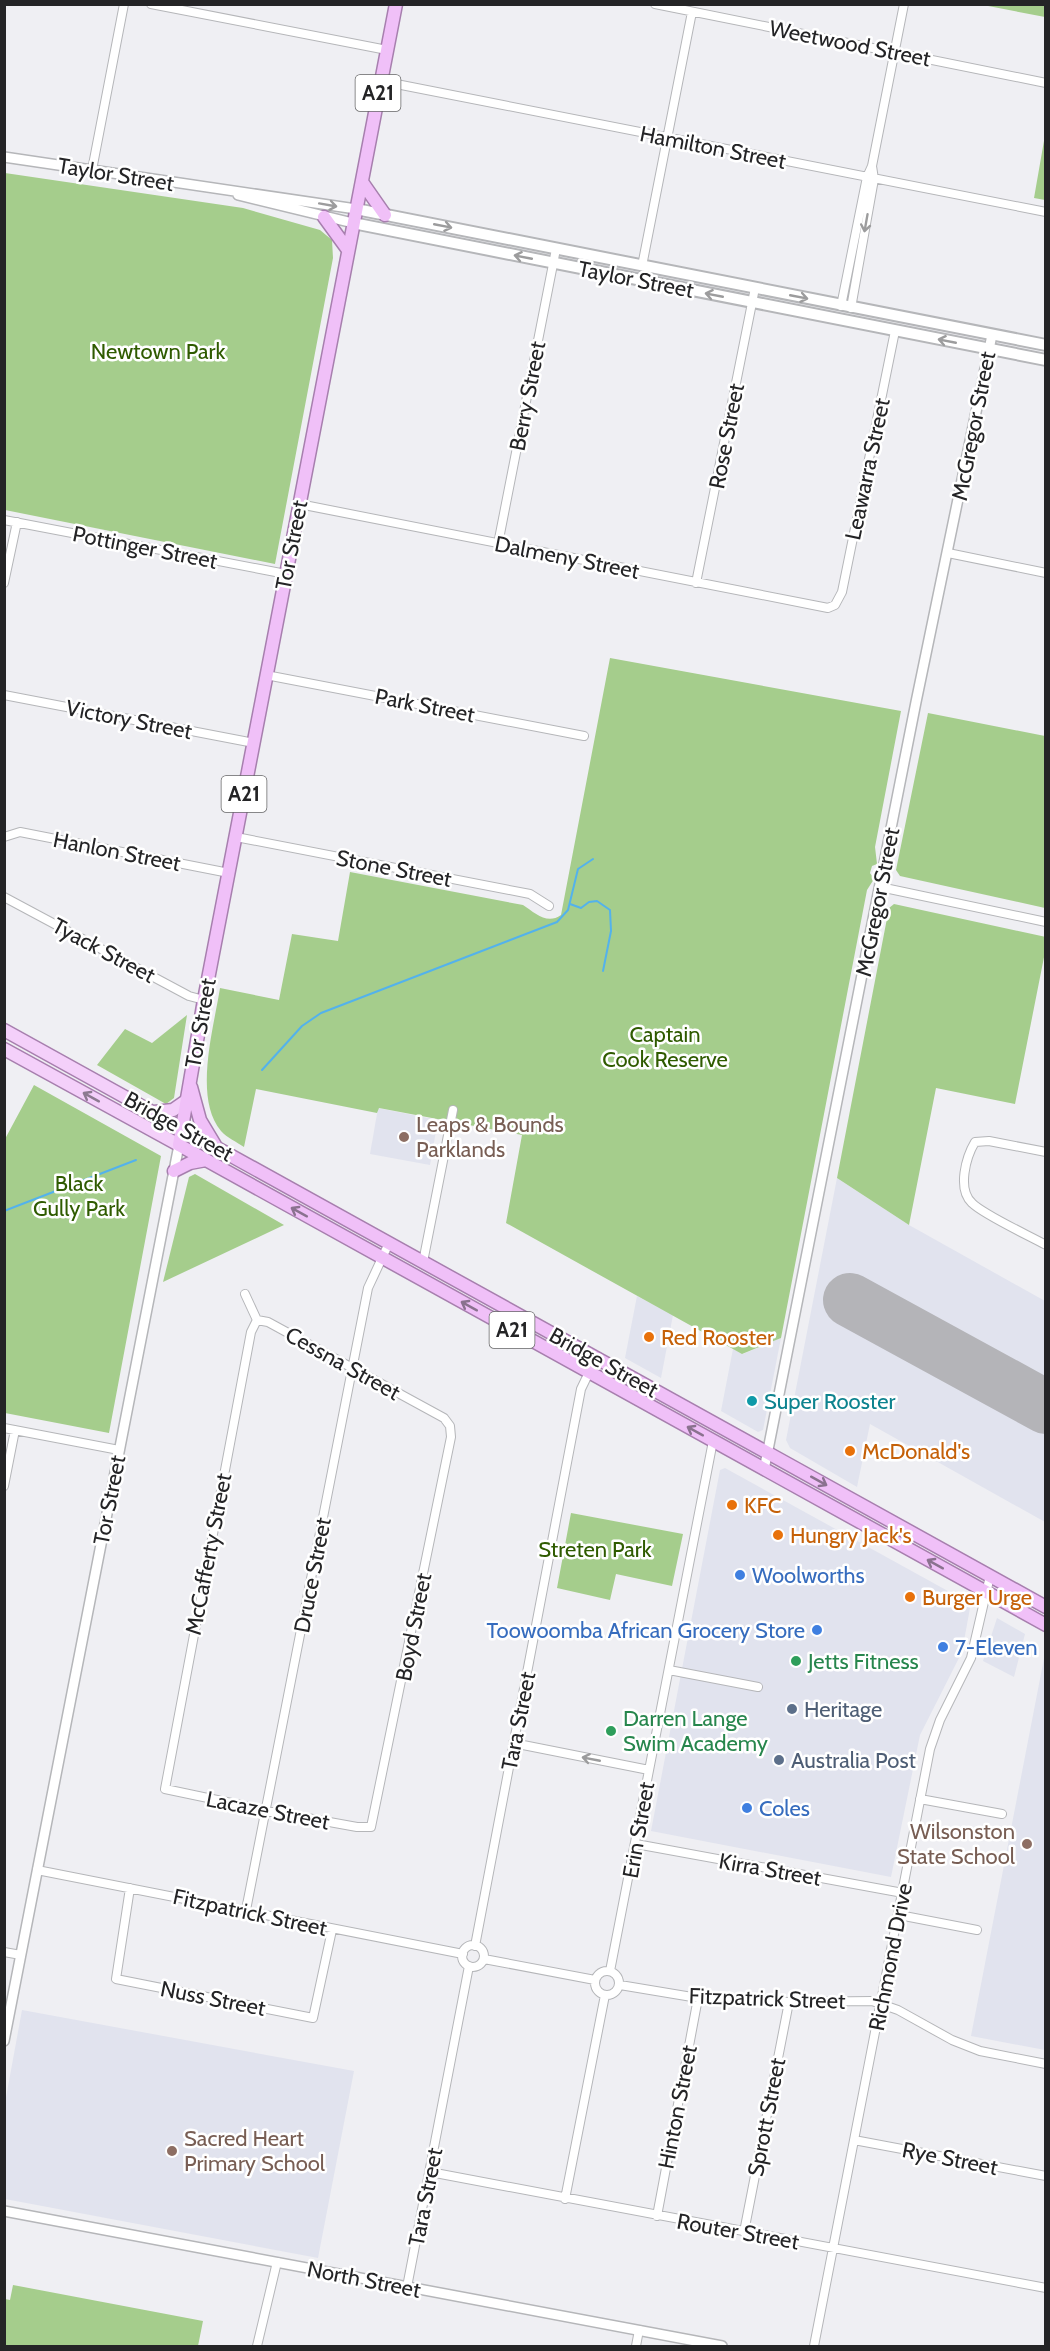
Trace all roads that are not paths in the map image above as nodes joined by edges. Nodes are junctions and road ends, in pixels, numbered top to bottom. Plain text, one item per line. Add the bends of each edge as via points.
1 (124, 4) edge
2 (152, 4) edge
3 (396, 4) edge
4 (655, 4) edge
5 (904, 4) edge
6 (692, 12) junction
7 (387, 50) junction
8 (895, 52) junction
9 (381, 81) junction
10 (1046, 83) edge
11 (667, 138) junction
12 (4, 157) edge
13 (92, 170) junction
14 (871, 178) junction
15 (362, 182) junction
16 (227, 191) junction
17 (356, 209) junction
18 (1046, 212) edge
19 (386, 215) junction
20 (324, 217) junction
21 (353, 224) junction
22 (556, 249) junction
23 (348, 250) junction
24 (553, 263) junction
25 (642, 266) junction
26 (755, 288) junction
27 (752, 303) junction
28 (846, 307) junction
29 (896, 331) junction
30 (992, 335) junction
31 (1046, 345) edge
32 (989, 349) junction
33 (1046, 360) edge
34 (299, 504) junction
35 (4, 520) edge
36 (17, 522) junction
37 (498, 544) junction
38 (948, 553) junction
39 (1046, 573) edge
40 (286, 574) junction
41 (4, 583) edge
42 (696, 583) junction
43 (835, 605) joint
44 (266, 675) junction
45 (4, 695) edge
46 (584, 736) dead end
47 (254, 743) junction
48 (5, 836) edge
49 (236, 837) junction
50 (229, 873) junction
51 (880, 887) junction
52 (4, 897) edge
53 (549, 906) dead end
54 (1046, 922) edge
55 (204, 1000) junction
56 (4, 1030) edge
57 (4, 1049) edge
58 (190, 1083) junction
59 (186, 1101) junction
60 (453, 1110) dead end
61 (154, 1112) junction
62 (182, 1128) junction
63 (179, 1145) junction
64 (216, 1147) junction
65 (1046, 1152) edge
66 (206, 1160) junction
67 (174, 1171) junction
68 (389, 1243) junction
69 (1046, 1245) edge
70 (381, 1257) junction
71 (423, 1262) junction
72 (245, 1294) dead end
73 (258, 1320) junction
74 (596, 1358) junction
75 (352, 1368) junction
76 (588, 1372) junction
77 (450, 1426) joint
78 (4, 1428) edge
79 (15, 1430) junction
80 (714, 1441) junction
81 (119, 1450) junction
82 (768, 1453) junction
83 (764, 1470) junction
84 (4, 1486) edge
85 (990, 1576) junction
86 (986, 1592) junction
87 (1046, 1607) edge
88 (1046, 1625) edge
89 (669, 1670) junction
90 (758, 1687) dead end
91 (513, 1743) junction
92 (649, 1770) junction
93 (165, 1789) joint
94 (920, 1799) junction
95 (267, 1811) junction
96 (1002, 1814) dead end
97 (371, 1827) joint
98 (636, 1844) junction
99 (37, 1870) junction
100 (130, 1888) junction
101 (903, 1893) junction
102 (246, 1910) junction
103 (899, 1915) junction
104 (332, 1930) junction
105 (977, 1930) dead end
106 (475, 1946) junction
107 (4, 1952) edge
108 (463, 1954) junction
109 (21, 1955) junction
110 (483, 1959) junction
111 (469, 1966) junction
112 (610, 1971) junction
113 (595, 1980) junction
114 (620, 1985) junction
115 (605, 1995) junction
116 (698, 1998) junction
117 (789, 2002) junction
118 (880, 2004) junction
119 (4, 2041) edge
120 (1046, 2064) edge
121 (854, 2140) junction
122 (430, 2172) junction
123 (1046, 2176) edge
124 (566, 2199) junction
125 (4, 2211) edge
126 (657, 2216) junction
127 (744, 2232) junction
128 (833, 2248) junction
129 (277, 2262) junction
130 (407, 2287) junction
131 (1046, 2288) edge
132 (639, 2330) junction
133 (257, 2346) edge
134 (636, 2346) edge
135 (722, 2346) edge
136 (814, 2346) edge

1 - 13 street
2 - 7 street
3 - 7 highway, Tor Street / A21
4 - 6 street, Weetwood Street
5 - 8 street
6 - 8 street, Weetwood Street
6 - 11 street
7 - 9 highway, Tor Street / A21
8 - 10 street, Weetwood Street
8 - 14 street
9 - 11 street, Hamilton Street
9 - 15 highway, Tor Street / A21
11 - 14 street, Hamilton Street
11 - 25 street
12 - 13 street, Taylor Street
13 - 16 street, Taylor Street
14 - 18 street, Hamilton Street
14 - 28 street
15 - 17 highway, Tor Street / A21
15 - 19 highway
16 -> 17 street, Taylor Street
16 - 20 street, Taylor Street
17 - 19 main road, Taylor Street
17 - 21 highway, Tor Street / A21
19 -> 22 main road, Taylor Street
20 - 21 street, Taylor Street
20 - 23 highway
21 - 23 highway, Tor Street / A21
24 -> 21 main road, Taylor Street
22 - 24 street, Berry Street
22 - 25 main road, Taylor Street
23 - 34 highway, Tor Street / A21
27 -> 24 main road, Taylor Street
24 - 37 street, Berry Street
25 - 26 main road, Taylor Street
26 - 27 street, Rose Street
26 -> 28 main road, Taylor Street
27 - 29 main road, Taylor Street
27 - 42 street, Rose Street
28 - 30 main road, Taylor Street
32 -> 29 main road, Taylor Street
29 - 43 street, Leawarra Street via 842,592
30 - 31 main road, Taylor Street
30 - 32 street, McGregor Street
32 - 33 main road, Taylor Street
32 - 38 street, McGregor Street
34 - 37 street, Dalmeny Street
34 - 40 highway, Tor Street / A21
35 - 36 street, Pottinger Street
36 - 40 street, Pottinger Street
36 - 41 street
37 - 42 street, Dalmeny Street
38 - 39 street
38 - 51 street, McGregor Street
40 - 44 highway, Tor Street / A21
42 - 43 street, Dalmeny Street via 820,607
44 - 46 street, Park Street
44 - 47 highway, Tor Street / A21
45 - 47 street, Victory Street
47 - 49 highway, Tor Street / A21
48 - 50 street, Hanlon Street via 20,832
49 - 50 highway, Tor Street / A21
49 - 53 street, Stone Street via 530,894
50 - 55 highway, Tor Street / A21
51 - 54 street
51 - 82 street, McGregor Street
52 - 55 street, Tyack Street via 189,996
55 - 58 highway, Tor Street / A21
56 - 61 main road, Bridge Street
63 -> 57 main road, Bridge Street
58 - 59 highway, Tor Street / A21
58 - 64 highway, A21 via 200,1120
59 - 61 main road via 173,1110
59 - 62 highway, Tor Street / A21
60 - 71 street
61 - 62 main road, Bridge Street
62 - 63 highway, Tor Street / A21
62 - 64 highway, Bridge Street
63 - 66 highway, Bridge Street / A21
63 - 67 street, Tor Street
64 - 68 highway, Bridge Street / A21
65 - 69 street via 975,1142 963,1187 971,1203
66 - 67 highway
70 -> 66 highway, Bridge Street / A21
67 - 81 street, Tor Street
68 - 70 street, Druce Street
68 - 71 highway, Bridge Street / A21
70 - 75 street, Druce Street via 368,1288
76 -> 70 highway, Bridge Street / A21
71 - 74 highway, Bridge Street / A21
72 - 73 street, Cessna Street
73 - 75 street, Cessna Street
73 - 93 street, McCafferty Street via 249,1344
74 - 76 street, Tara Street
74 - 82 highway, Bridge Street / A21
75 - 77 street, Cessna Street via 444,1418
75 - 95 street, Druce Street
80 -> 76 highway, Bridge Street / A21
76 - 91 street, Tara Street via 581,1389
77 - 97 street, Boyd Street via 447,1460
78 - 79 street
79 - 81 street
79 - 84 street
80 - 83 highway, Bridge Street / A21
80 - 89 street, Erin Street
81 - 99 street, Tor Street
82 - 83 street, McGregor Street
82 -> 85 highway, Bridge Street / A21
86 -> 83 highway, Bridge Street / A21
85 - 86 street, Richmond Drive
85 - 87 highway, Bridge Street / A21
86 - 88 highway, Bridge Street / A21
86 - 94 street, Richmond Drive via 971,1658 933,1740
89 - 90 street
89 - 92 street, Erin Street
92 -> 91 street
91 - 106 street, Tara Street
92 - 98 street, Erin Street
93 - 95 street, Lacaze Street
94 - 96 street
94 - 101 street, Richmond Drive
95 - 97 street, Lacaze Street
95 - 102 street, Druce Street
98 - 101 street, Kirra Street
98 - 112 street, Erin Street
99 - 100 street, Fitzpatrick Street
99 - 109 street, Tor Street
100 - 102 street, Fitzpatrick Street
100 - 104 street, Nuss Street via 116,1979 313,2018
101 - 103 street, Richmond Drive
102 - 104 street, Fitzpatrick Street
103 - 105 street
103 - 118 street, Richmond Drive
104 - 108 street, Fitzpatrick Street
106 - 108 street via 469,1946
106 - 110 street via 481,1949
107 - 109 street
108 - 111 street
109 - 119 street, Tor Street
110 - 111 street via 479,1965
110 - 113 street
111 - 122 street, Tara Street
112 - 113 street via 601,1972
112 - 114 street via 618,1976
113 - 115 street via 596,1988
114 - 115 street via 613,1995
114 - 116 street, Fitzpatrick Street
115 - 124 street
116 - 117 street, Fitzpatrick Street
116 - 126 street, Hinton Street
117 - 118 street, Fitzpatrick Street
117 - 127 street, Sprott Street
118 - 120 street, Fitzpatrick Street via 980,2051
118 - 121 street, Richmond Drive
121 - 123 street, Rye Street
121 - 128 street, Richmond Drive
122 - 124 street, Router Street
122 - 130 street, Tara Street
124 - 126 street, Router Street
125 - 129 street, North Street
126 - 127 street, Router Street
127 - 128 street, Router Street
128 - 131 street, Router Street
128 - 136 street, Richmond Drive
129 - 130 street, North Street
129 - 133 street
130 - 132 street, North Street
132 - 134 street
132 - 135 street, North Street

